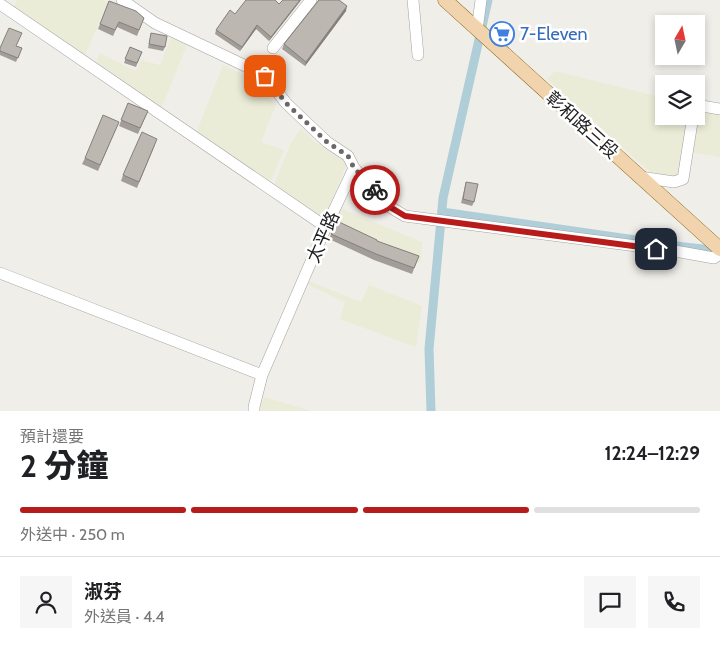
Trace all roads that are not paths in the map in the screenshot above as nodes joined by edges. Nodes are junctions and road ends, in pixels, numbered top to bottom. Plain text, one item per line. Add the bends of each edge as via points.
1 (122, 0) edge
2 (311, 0) edge
3 (413, 0) edge
4 (445, 0) edge
5 (481, 0) edge
6 (0, 4) edge
7 (477, 30) junction
8 (274, 48) dead end
9 (418, 55) dead end
10 (705, 106) edge
11 (720, 109) edge
12 (692, 125) edge
13 (354, 168) junction
14 (640, 178) junction
15 (326, 228) junction
16 (718, 248) edge
17 (0, 273) edge
18 (262, 375) junction
19 (254, 411) edge

1 - 13 street via 155,23 265,76 286,103 327,142 348,156
2 - 8 street
3 - 9 street
4 - 7 main road, 彰和路三段
5 - 7 street
6 - 15 street
7 - 14 main road, 彰和路三段
10 - 11 street
12 - 14 street via 683,178 674,182
13 - 15 street, 太平路
13 - 16 street via 390,207 405,216 714,258
14 - 16 main road, 彰和路三段
15 - 18 street, 太平路
17 - 18 street
18 - 19 street, 太平路

